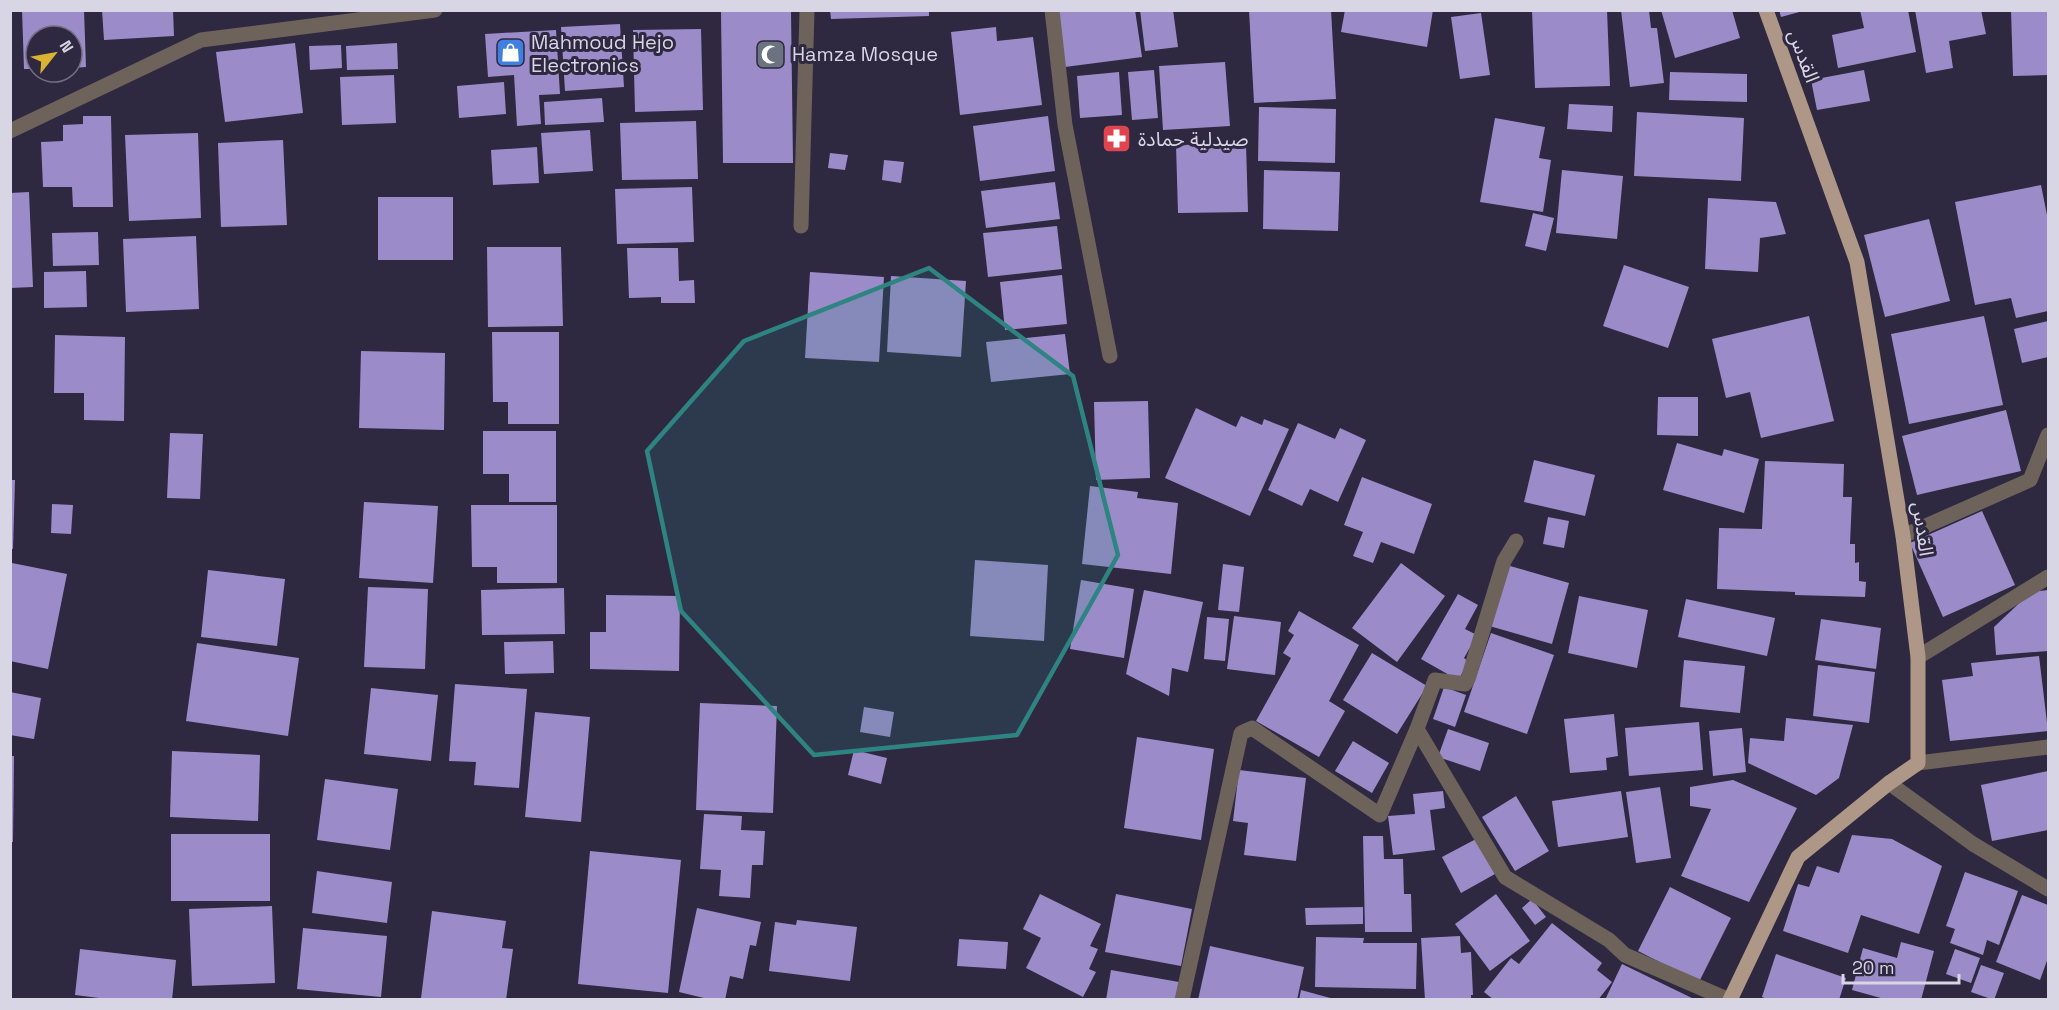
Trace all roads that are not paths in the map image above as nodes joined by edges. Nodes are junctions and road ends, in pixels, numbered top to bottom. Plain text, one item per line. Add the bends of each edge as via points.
1 (435, 10) edge
2 (807, 10) edge
3 (1052, 10) edge
4 (1766, 10) edge
5 (10, 131) edge
6 (801, 226) dead end
7 (1110, 356) dead end
8 (2049, 435) edge
9 (1903, 536) junction
10 (1516, 541) dead end
11 (2049, 577) edge
12 (1918, 657) junction
13 (1417, 729) junction
14 (2049, 747) edge
15 (1918, 764) junction
16 (1889, 783) junction
17 (2049, 889) edge
18 (1182, 999) edge
19 (1729, 999) edge

1 - 5 street via 201,40
2 - 6 street
3 - 7 street via 1065,125
4 - 9 main road, القدس via 1857,262
8 - 9 street via 2030,480
9 - 12 main road, القدس
10 - 13 street via 1504,561 1468,679 1464,684 1435,680
11 - 12 street
12 - 15 main road, القدس
13 - 18 street via 1380,815 1252,728 1241,733
13 - 19 street via 1505,877 1609,940 1625,955
14 - 15 street
15 - 16 main road
16 - 17 street via 1973,844
16 - 19 main road via 1798,857

